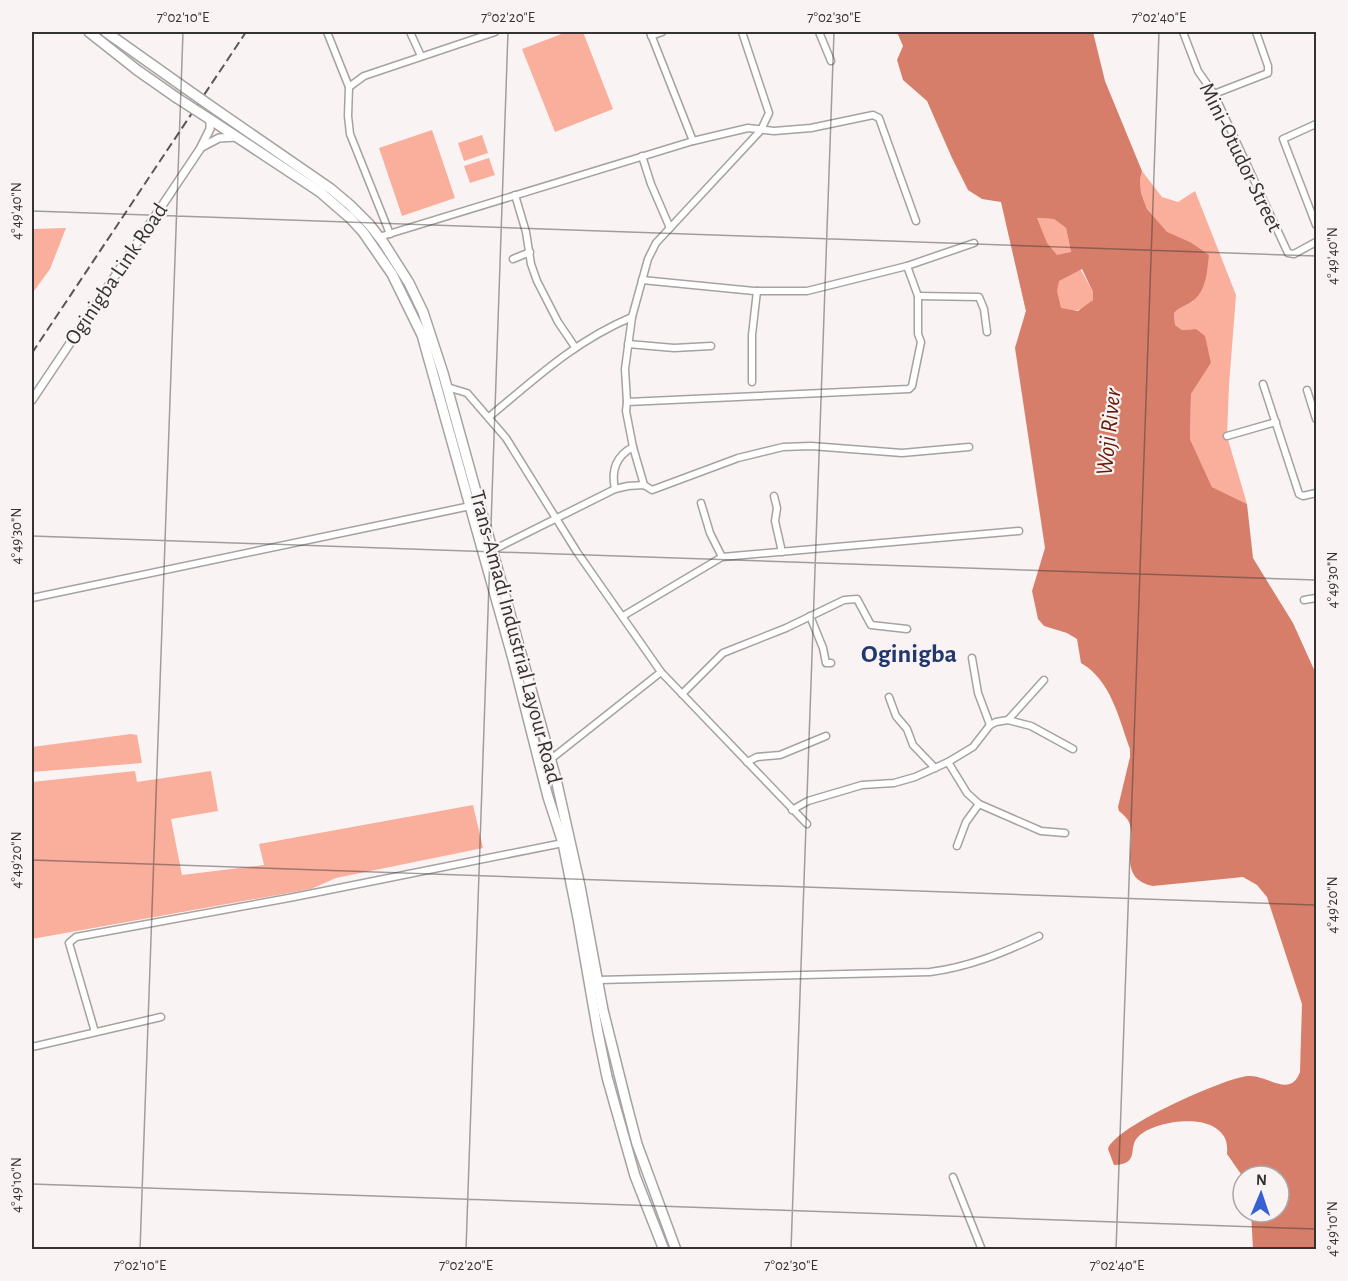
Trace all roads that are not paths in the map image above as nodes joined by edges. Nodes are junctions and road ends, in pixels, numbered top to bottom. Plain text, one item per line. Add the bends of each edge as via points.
1 (89, 32) edge
2 (106, 32) edge
3 (327, 32) edge
4 (410, 32) edge
5 (493, 32) edge
6 (662, 32) edge
7 (742, 32) edge
8 (819, 32) edge
9 (1183, 32) edge
10 (1256, 32) edge
11 (651, 34) edge
12 (421, 56) junction
13 (831, 61) dead end
14 (349, 87) junction
15 (1214, 94) junction
16 (209, 118) junction
17 (1317, 124) edge
18 (761, 130) junction
19 (238, 138) junction
20 (693, 141) junction
21 (200, 148) junction
22 (642, 156) junction
23 (515, 195) junction
24 (916, 221) dead end
25 (1317, 225) edge
26 (670, 228) junction
27 (390, 234) junction
28 (379, 237) junction
29 (1317, 242) edge
30 (974, 243) dead end
31 (530, 252) junction
32 (513, 259) dead end
33 (907, 266) junction
34 (642, 280) junction
35 (757, 291) junction
36 (918, 296) junction
37 (632, 317) junction
38 (987, 332) dead end
39 (628, 344) junction
40 (575, 346) junction
41 (711, 346) dead end
42 (752, 382) dead end
43 (1263, 384) dead end
44 (447, 387) junction
45 (1307, 390) dead end
46 (32, 400) edge
47 (627, 402) junction
48 (489, 417) junction
49 (1317, 419) edge
50 (1276, 422) junction
51 (1227, 436) dead end
52 (633, 447) junction
53 (969, 447) dead end
54 (644, 485) junction
55 (615, 489) junction
56 (1317, 494) edge
57 (774, 496) dead end
58 (701, 503) dead end
59 (475, 505) junction
60 (555, 520) junction
61 (1019, 531) dead end
62 (493, 550) junction
63 (782, 552) junction
64 (722, 557) junction
65 (32, 598) edge
66 (1317, 598) edge
67 (1304, 600) dead end
68 (623, 616) junction
69 (810, 616) junction
70 (907, 629) dead end
71 (972, 658) dead end
72 (831, 663) dead end
73 (661, 672) junction
74 (1044, 680) dead end
75 (682, 694) junction
76 (889, 697) dead end
77 (1008, 720) junction
78 (990, 725) junction
79 (826, 736) dead end
80 (1073, 749) dead end
81 (551, 759) junction
82 (747, 762) junction
83 (948, 762) junction
84 (935, 768) junction
85 (979, 804) junction
86 (792, 810) junction
87 (807, 824) dead end
88 (1065, 833) dead end
89 (563, 843) junction
90 (957, 846) dead end
91 (1039, 936) dead end
92 (598, 980) junction
93 (161, 1017) dead end
94 (95, 1032) junction
95 (32, 1047) edge
96 (647, 1172) junction
97 (635, 1176) junction
98 (953, 1176) dead end
99 (664, 1250) edge
100 (676, 1250) edge
101 (982, 1250) edge

1 - 16 main road, Trans-Amadi Industrial Layour Road, bridge
2 - 28 main road, Trans-Amadi Industrial Layour Road, bridge via 331,189
3 - 14 street
4 - 12 street
5 - 12 street
6 - 11 street
7 - 18 street via 769,113
8 - 13 street
9 - 15 street, Mini-Otudor Street via 1198,71
10 - 15 street via 1268,74
11 - 20 street
12 - 14 street via 364,76
14 - 27 street via 350,134
15 - 29 street, Mini-Otudor Street via 1288,252 1294,254
16 - 19 main road, Trans-Amadi Industrial Layour Road
16 - 21 street, Oginigba Link Road via 210,129
17 - 25 street via 1283,139
18 - 20 street via 748,128
18 - 24 street via 812,128 877,116
18 - 26 street
19 - 21 street via 219,138
19 - 59 main road, Trans-Amadi Industrial Layour Road via 336,205 363,232 392,274 422,335
20 - 22 street
21 - 46 street, Oginigba Link Road
22 - 23 street
22 - 26 street
23 - 27 street
23 - 31 street
26 - 34 street via 652,249
27 - 28 street
28 - 44 main road, Trans-Amadi Industrial Layour Road via 410,283
30 - 33 street
31 - 32 street
31 - 40 street via 537,281
33 - 35 street via 807,291
33 - 36 street
34 - 35 street
34 - 37 street
35 - 42 street
36 - 38 street via 979,297
36 - 47 street via 921,342 909,389
37 - 39 street
37 - 40 street
39 - 41 street
39 - 47 street
40 - 48 street
43 - 50 street
44 - 48 street via 467,393
44 - 59 main road, Trans-Amadi Industrial Layour Road
45 - 49 street
47 - 52 street
48 - 60 street
50 - 51 street
50 - 56 street via 1299,494
52 - 54 street
52 - 55 street via 621,454
53 - 54 street via 895,453 783,447 738,458 657,489 649,490
54 - 55 street
55 - 60 street
57 - 63 street
58 - 64 street
59 - 62 main road, Trans-Amadi Industrial Layour Road
59 - 65 street
59 - 89 main road, Trans-Amadi Industrial Layour Road
60 - 62 street
60 - 68 street
61 - 63 street
62 - 81 main road, Trans-Amadi Industrial Layour Road
63 - 64 street
64 - 68 street
66 - 67 street
68 - 73 street
69 - 70 street via 852,598 859,601 871,625
69 - 72 street via 826,663
69 - 75 street via 723,653
71 - 78 street via 978,693
73 - 75 street
73 - 81 street
74 - 77 street
75 - 82 street
76 - 84 street via 913,745
77 - 78 street
77 - 80 street via 1030,726
78 - 83 street via 973,747
79 - 82 street via 780,755
81 - 92 main road, Trans-Amadi Industrial Layour Road
82 - 86 street
83 - 84 street
83 - 85 street via 967,793
84 - 86 street via 902,781 862,785 827,795
85 - 88 street via 1041,831
85 - 90 street via 966,822
86 - 87 street
89 - 94 street via 76,937 69,943
89 - 97 main road, Trans-Amadi Industrial Layour Road via 607,1077
91 - 92 street via 984,961 930,972
92 - 96 main road, Trans-Amadi Industrial Layour Road via 613,1052
93 - 94 street
94 - 95 street
96 - 97 main road
96 - 100 main road, Trans-Amadi Industrial Layour Road
97 - 99 main road, Trans-Amadi Industrial Layour Road
98 - 101 street

